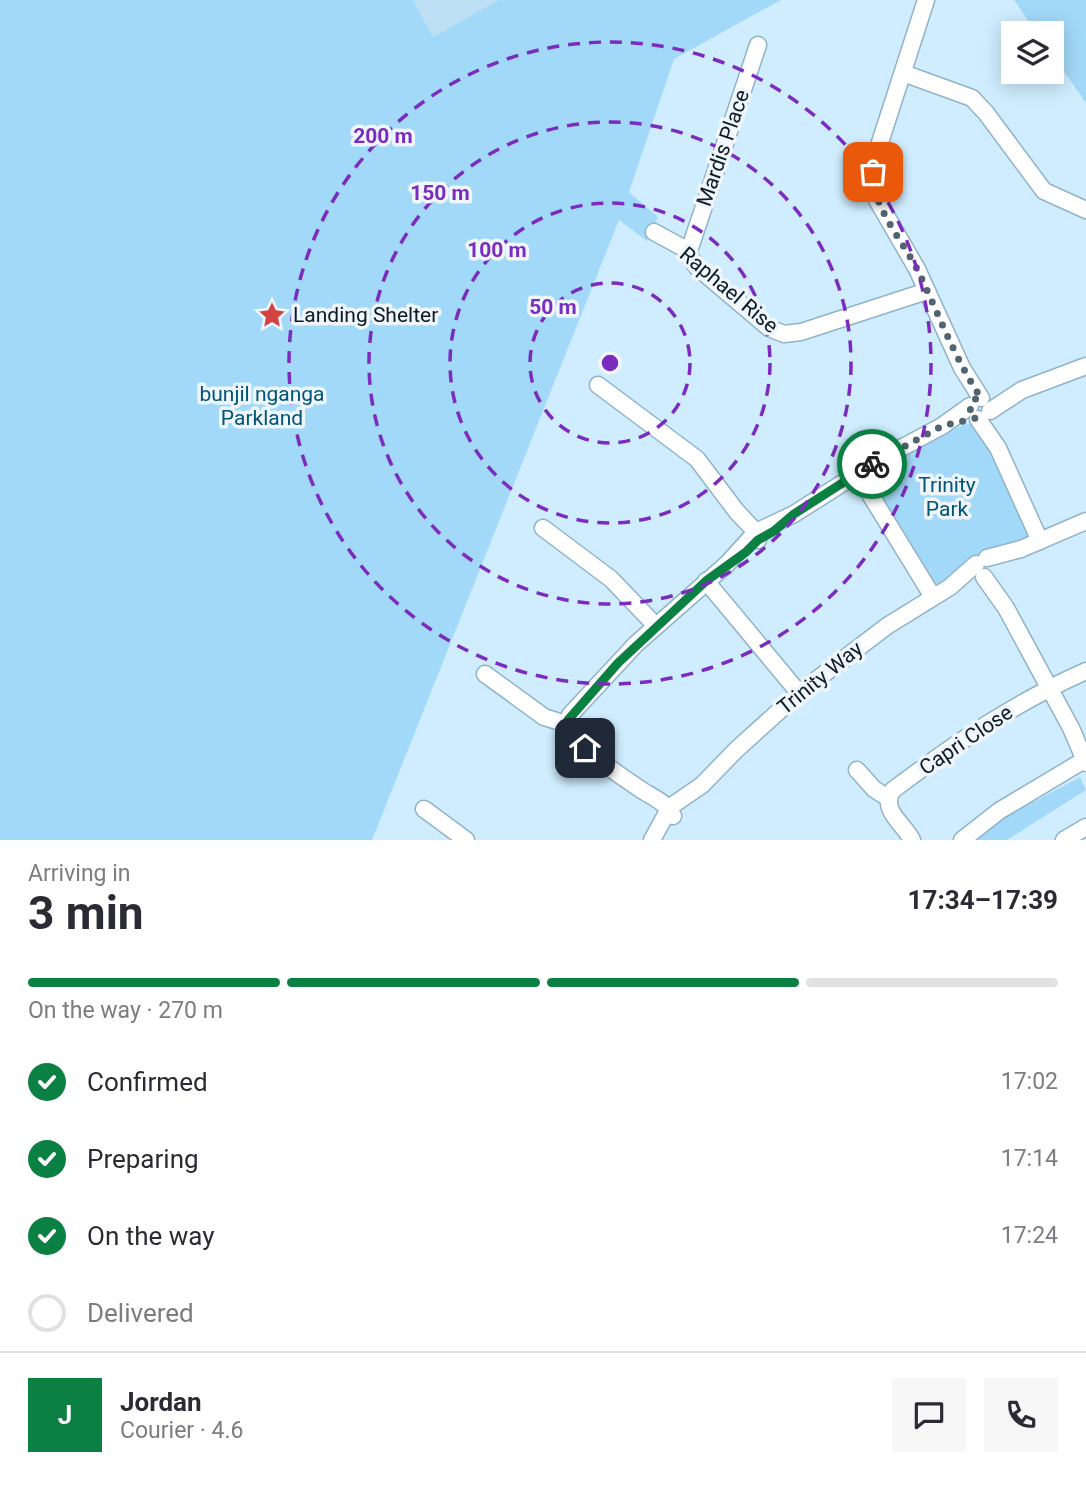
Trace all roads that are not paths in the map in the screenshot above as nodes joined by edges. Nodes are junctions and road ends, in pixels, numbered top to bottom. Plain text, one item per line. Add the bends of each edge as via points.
1 (926, 0) edge
2 (758, 45) dead end
3 (903, 73) junction
4 (1086, 210) edge
5 (654, 232) dead end
6 (689, 251) junction
7 (927, 291) junction
8 (1086, 366) edge
9 (598, 386) dead end
10 (980, 408) junction
11 (857, 473) junction
12 (1086, 521) edge
13 (543, 528) dead end
14 (755, 536) junction
15 (1040, 541) junction
16 (986, 569) junction
17 (706, 581) junction
18 (933, 597) junction
19 (656, 626) junction
20 (1086, 671) edge
21 (485, 674) dead end
22 (1050, 688) junction
23 (799, 693) junction
24 (566, 724) junction
25 (1086, 760) edge
26 (857, 769) dead end
27 (888, 798) junction
28 (424, 809) dead end
29 (669, 812) junction
30 (1086, 827) edge
31 (466, 840) edge
32 (653, 840) edge
33 (912, 840) edge
34 (963, 840) edge
35 (1064, 840) edge

1 - 3 street
2 - 6 street, Mardis Place
3 - 4 street via 972,98 1044,191
3 - 7 street via 872,180 877,200
5 - 6 street, Raphael Rise
6 - 7 street, Raphael Rise via 697,267 769,328 784,334
7 - 10 street
8 - 10 street
9 - 14 street via 691,454
10 - 11 street
10 - 15 street
11 - 14 street
11 - 18 street
12 - 15 street, Trinity Way
13 - 19 street via 611,579
14 - 17 street
15 - 16 street, Trinity Way
16 - 18 street, Trinity Way
16 - 22 street
17 - 19 street
17 - 23 street
18 - 23 street, Trinity Way
19 - 24 street via 595,687
20 - 22 street, Capri Close
21 - 24 street via 544,717
22 - 25 street
22 - 27 street, Capri Close via 942,753
23 - 29 street, Trinity Way via 736,750 692,801
24 - 29 street via 574,740
25 - 34 street
26 - 27 street
27 - 33 street via 893,815
28 - 31 street
29 - 32 street, Trinity Way via 666,828
30 - 35 street

